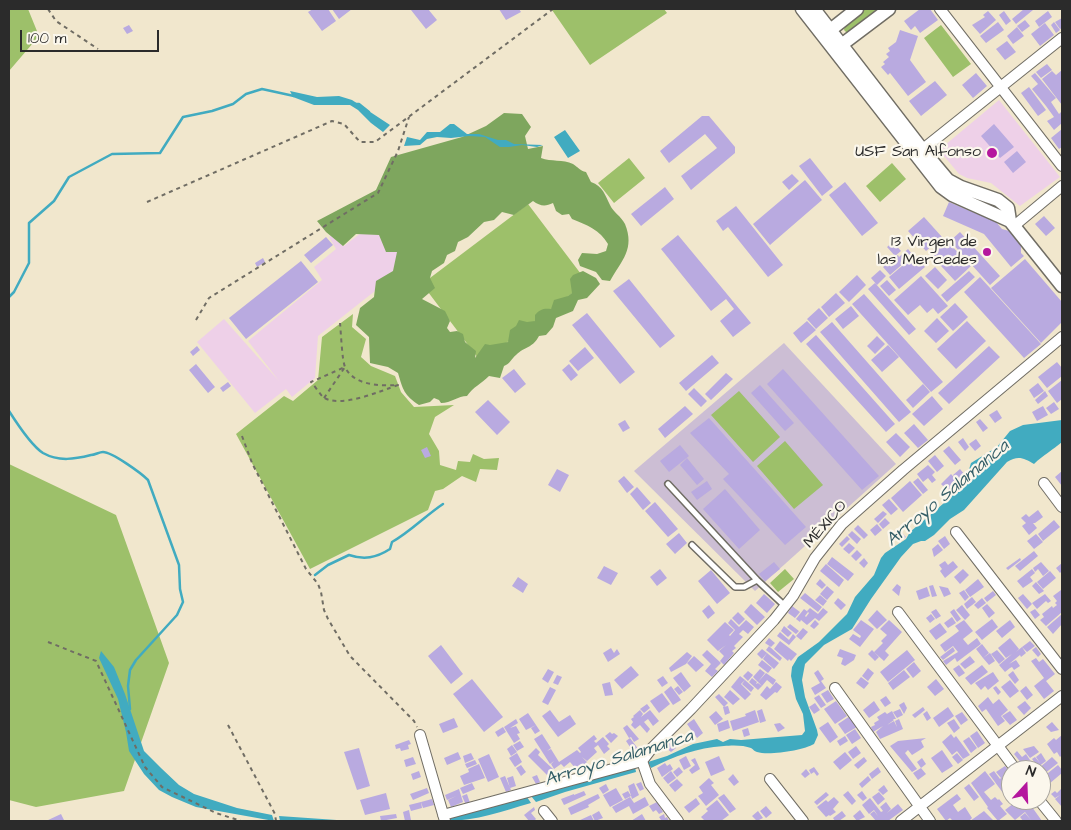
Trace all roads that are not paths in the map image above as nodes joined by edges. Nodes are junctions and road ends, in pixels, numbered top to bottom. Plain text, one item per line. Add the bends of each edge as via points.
1 (802, 9) edge
2 (814, 9) edge
3 (857, 9) edge
4 (889, 9) edge
5 (940, 9) edge
6 (827, 33) junction
7 (1062, 38) edge
8 (838, 48) junction
9 (1001, 86) junction
10 (918, 152) junction
11 (1062, 166) edge
12 (1062, 186) edge
13 (1012, 223) junction
14 (1062, 286) edge
15 (1062, 337) edge
16 (1044, 483) dead end
17 (668, 484) dead end
18 (1062, 507) edge
19 (956, 532) dead end
20 (692, 545) dead end
21 (757, 580) junction
22 (785, 606) junction
23 (898, 612) dead end
24 (1062, 669) edge
25 (835, 688) dead end
26 (1062, 696) edge
27 (420, 736) road end
28 (998, 746) junction
29 (1008, 760) edge
30 (643, 767) junction
31 (770, 779) dead end
32 (919, 808) junction
33 (1047, 810) edge
34 (544, 811) dead end
35 (444, 818) edge
36 (552, 821) edge
37 (678, 821) edge
38 (803, 821) edge
39 (901, 821) edge
40 (930, 821) edge
41 (1056, 821) edge

1 - 6 street
2 - 6 street
3 - 6 street
4 - 8 street
5 - 9 street
6 - 8 street
7 - 9 street
8 - 10 street
9 - 10 street
9 - 11 street
10 - 13 street via 948,180 998,200 1008,208
12 - 13 street
13 - 14 street
15 - 22 street, MÉXICO via 842,524 815,558
16 - 18 street
17 - 21 lane
19 - 24 street
20 - 21 lane via 735,587 744,588
21 - 22 lane
22 - 30 street, MÉXICO via 652,748
23 - 28 street
25 - 32 street
26 - 28 street
27 - 35 street
28 - 29 street
28 - 32 street
30 - 35 street
30 - 37 street via 650,784
31 - 38 street
32 - 39 street
32 - 40 street
33 - 41 street
34 - 36 street

